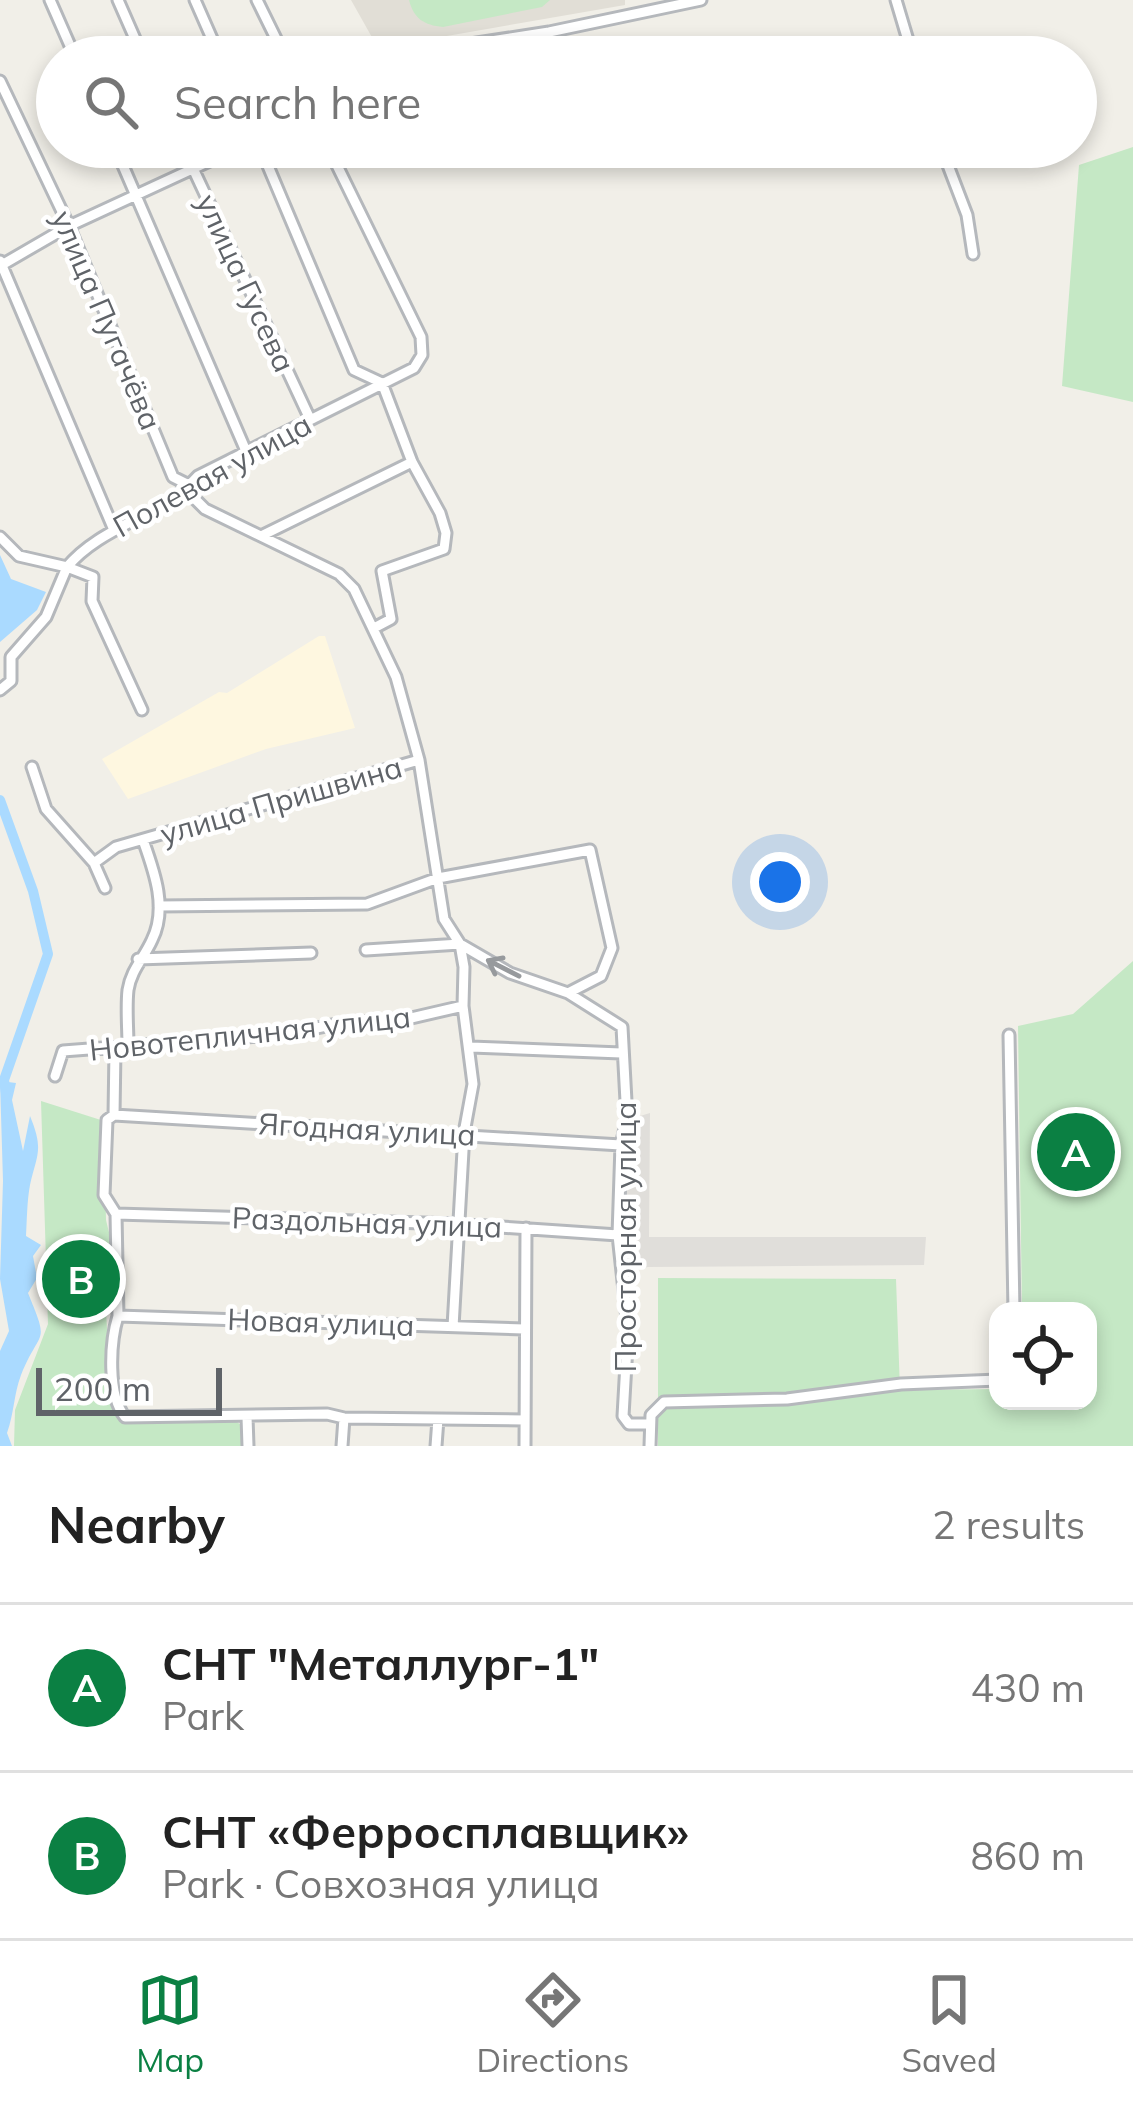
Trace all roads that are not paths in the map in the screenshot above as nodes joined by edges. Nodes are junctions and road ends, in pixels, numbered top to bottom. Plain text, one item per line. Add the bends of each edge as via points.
1 (50, 0) edge
2 (118, 0) edge
3 (195, 0) edge
4 (257, 0) edge
5 (701, 0) edge
6 (896, 0) edge
7 (66, 36) edge
8 (134, 36) edge
9 (211, 36) edge
10 (275, 36) edge
11 (523, 36) edge
12 (907, 36) edge
13 (0, 82) edge
14 (36, 157) edge
15 (41, 168) edge
16 (124, 168) edge
17 (269, 168) edge
18 (338, 168) edge
19 (948, 168) edge
20 (192, 169) joint
21 (136, 194) junction
22 (69, 226) junction
23 (973, 254) dead end
24 (0, 264) edge
25 (382, 383) junction
26 (310, 419) junction
27 (246, 451) junction
28 (412, 462) junction
29 (191, 486) junction
30 (114, 530) junction
31 (260, 536) junction
32 (0, 537) edge
33 (68, 567) junction
34 (374, 628) junction
35 (0, 690) edge
36 (142, 710) dead end
37 (419, 760) junction
38 (32, 767) dead end
39 (143, 840) junction
40 (94, 862) junction
41 (438, 878) junction
42 (105, 888) dead end
43 (159, 906) junction
44 (460, 944) junction
45 (366, 950) dead end
46 (311, 953) dead end
47 (138, 959) junction
48 (568, 993) junction
49 (463, 1006) junction
50 (1009, 1035) dead end
51 (128, 1047) junction
52 (471, 1047) junction
53 (115, 1049) junction
54 (621, 1053) junction
55 (56, 1076) dead end
56 (114, 1115) junction
57 (464, 1133) junction
58 (621, 1144) junction
59 (116, 1214) junction
60 (458, 1224) junction
61 (526, 1228) junction
62 (618, 1235) junction
63 (1014, 1302) edge
64 (118, 1316) junction
65 (453, 1327) junction
66 (524, 1329) junction
67 (989, 1380) edge
68 (248, 1417) junction
69 (344, 1418) junction
70 (439, 1419) junction
71 (524, 1420) junction
72 (650, 1424) junction
73 (248, 1446) edge
74 (342, 1446) edge
75 (436, 1446) edge
76 (525, 1446) edge
77 (650, 1446) edge

1 - 7 street
2 - 8 street
3 - 9 street
4 - 10 street
5 - 11 street
6 - 12 street
13 - 14 street, улица Пугачёва
15 - 22 street, улица Пугачёва
16 - 21 street
17 - 25 street via 354,370
18 - 25 street, Полевая улица via 421,337 414,368
19 - 23 street
20 - 21 street
20 - 26 street, улица Гусева
21 - 22 street
21 - 27 street
22 - 24 street
22 - 29 street, улица Пугачёва via 173,477
24 - 30 street
25 - 26 street, Полевая улица
25 - 28 street
26 - 27 street, Полевая улица
27 - 29 street, Полевая улица
28 - 31 street
28 - 34 street via 440,513 446,545 380,575 391,619
29 - 30 street, Полевая улица
29 - 31 street, улица Пришвина via 205,508
30 - 33 street, Полевая улица
31 - 34 street, улица Пришвина via 338,574
32 - 33 street via 19,556
33 - 35 street via 46,617 10,657 10,681
33 - 36 street via 93,577 92,601
34 - 37 street, улица Пришвина
37 - 39 street, улица Пришвина
37 - 41 street, улица Пришвина
38 - 40 street via 46,809
39 - 40 street, улица Пришвина
39 - 43 street
40 - 42 street
41 - 43 street via 367,904
41 - 44 street, улица Пришвина via 444,920
41 - 48 street via 590,850 612,948 601,976
43 - 47 street via 152,941
44 - 45 street
48 -> 44 street
44 - 49 street, улица Пришвина
46 - 47 street
47 - 51 street via 128,989
48 - 54 street, Просторная улица via 622,1028
49 - 51 street, Новотепличная улица via 394,1022
49 - 52 street, улица Пришвина
50 - 63 street
51 - 53 street, Новотепличная улица
52 - 54 street
52 - 57 street, улица Пришвина
53 - 55 street, Новотепличная улица via 63,1051
53 - 56 street
54 - 58 street, Просторная улица
56 - 57 street, Ягодная улица
56 - 59 street via 106,1120 104,1195
57 - 58 street, Ягодная улица
57 - 60 street, улица Пришвина
58 - 62 street, Просторная улица
59 - 60 street, Раздольная улица
59 - 64 street
60 - 61 street, Раздольная улица
60 - 65 street, улица Пришвина
61 - 62 street, Раздольная улица
61 - 66 street
62 - 72 street, Просторная улица via 628,1328 623,1416
64 - 65 street, Новая улица
64 - 68 street via 115,1398 125,1417
65 - 66 street, Новая улица
66 - 71 street
67 - 72 street via 664,1402
68 - 69 street
68 - 73 street
69 - 70 street
69 - 74 street
70 - 71 street
70 - 75 street
71 - 76 street
72 - 77 street

